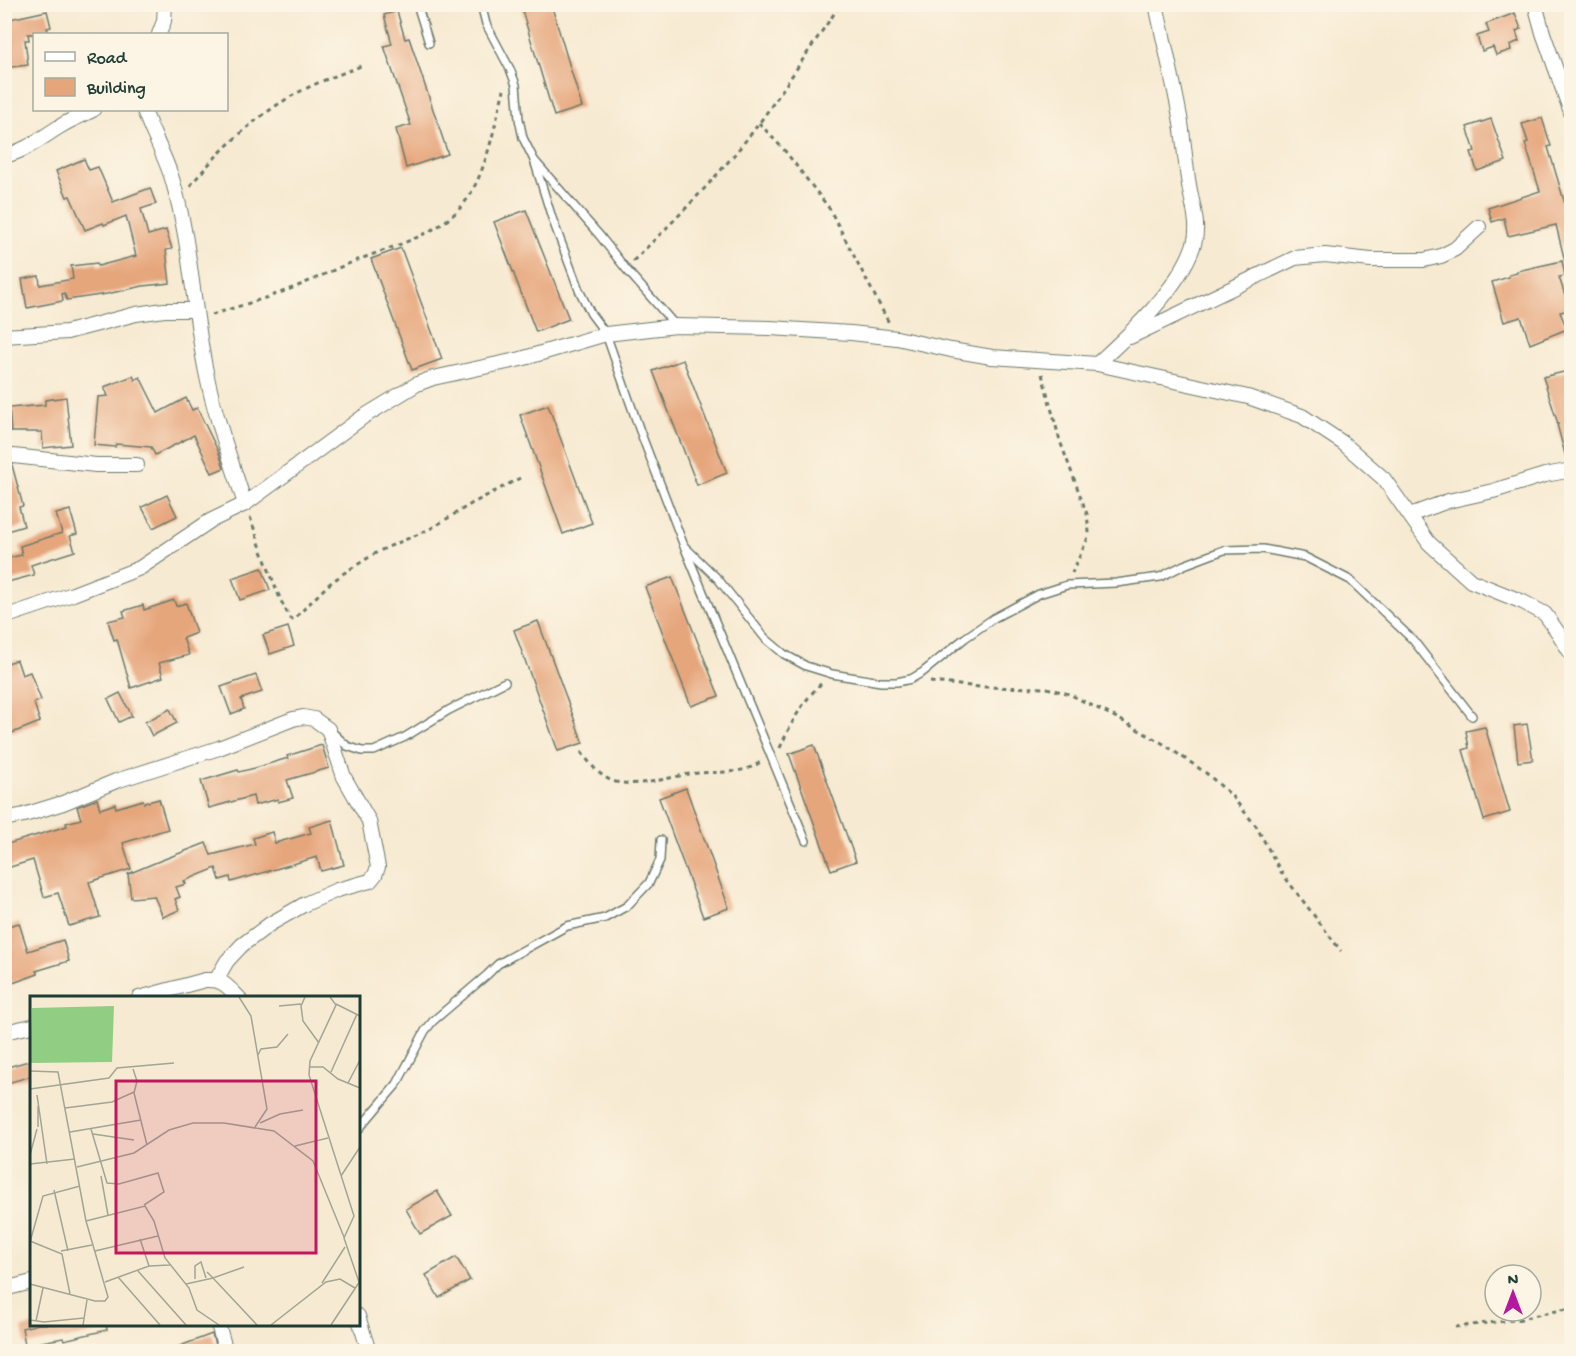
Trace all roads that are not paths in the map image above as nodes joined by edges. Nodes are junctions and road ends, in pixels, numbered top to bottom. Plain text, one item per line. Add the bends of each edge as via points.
1 (165, 4) edge
2 (417, 4) edge
3 (481, 4) edge
4 (1156, 4) edge
5 (1535, 4) edge
6 (159, 33) edge
7 (429, 43) dead end
8 (90, 111) edge
9 (144, 111) edge
10 (1572, 115) edge
11 (4, 156) edge
12 (534, 160) junction
13 (1479, 227) dead end
14 (195, 315) junction
15 (676, 326) junction
16 (606, 334) junction
17 (4, 336) edge
18 (1123, 341) junction
19 (1097, 364) junction
20 (4, 455) edge
21 (137, 465) dead end
22 (1572, 470) edge
23 (245, 504) junction
24 (1410, 515) junction
25 (684, 546) junction
26 (4, 617) edge
27 (1572, 655) edge
28 (506, 682) dead end
29 (1472, 716) dead end
30 (328, 729) junction
31 (4, 819) edge
32 (661, 840) dead end
33 (806, 841) dead end
34 (216, 980) junction
35 (146, 996) edge
36 (237, 996) edge
37 (30, 1026) edge
38 (4, 1032) edge
39 (360, 1128) edge
40 (30, 1282) edge
41 (4, 1289) edge
42 (360, 1323) edge
43 (219, 1326) edge
44 (226, 1352) edge
45 (369, 1352) edge

1 - 6 street
2 - 7 lane
3 - 12 lane via 486,24 516,85 523,138
4 - 18 street via 1180,118 1196,219 1195,241 1168,291
5 - 10 street
8 - 11 street via 31,146
9 - 14 street via 173,181 192,276
12 - 15 lane
12 - 16 lane via 579,291
13 - 18 street via 1455,249 1424,260 1325,255 1295,258
14 - 17 street via 164,310 67,332
14 - 23 street via 217,420
15 - 16 street
15 - 19 street via 851,333 981,355
16 - 23 street via 417,384 363,417
16 - 25 lane
18 - 19 street
19 - 24 street via 1248,397 1302,416 1343,443 1384,479
20 - 21 street via 96,465
22 - 24 street via 1448,501
23 - 26 street via 210,521 140,568
24 - 27 street via 1429,543 1471,581 1545,614
25 - 29 lane via 784,654 832,674 881,682 911,679 994,618 1039,594 1067,585 1160,577 1224,550 1263,549 1305,557 1350,580 1413,640
25 - 33 lane
28 - 30 lane via 374,751 347,746
30 - 31 street via 314,718 293,718 63,803
30 - 34 street via 344,777 369,821 377,857 375,875 370,881 304,904 270,924 242,945
32 - 39 lane via 660,860 649,882 627,906 605,918 567,926 498,964 433,1021 397,1084
34 - 35 street
34 - 36 street
37 - 38 street
40 - 41 street
42 - 45 street
43 - 44 street

